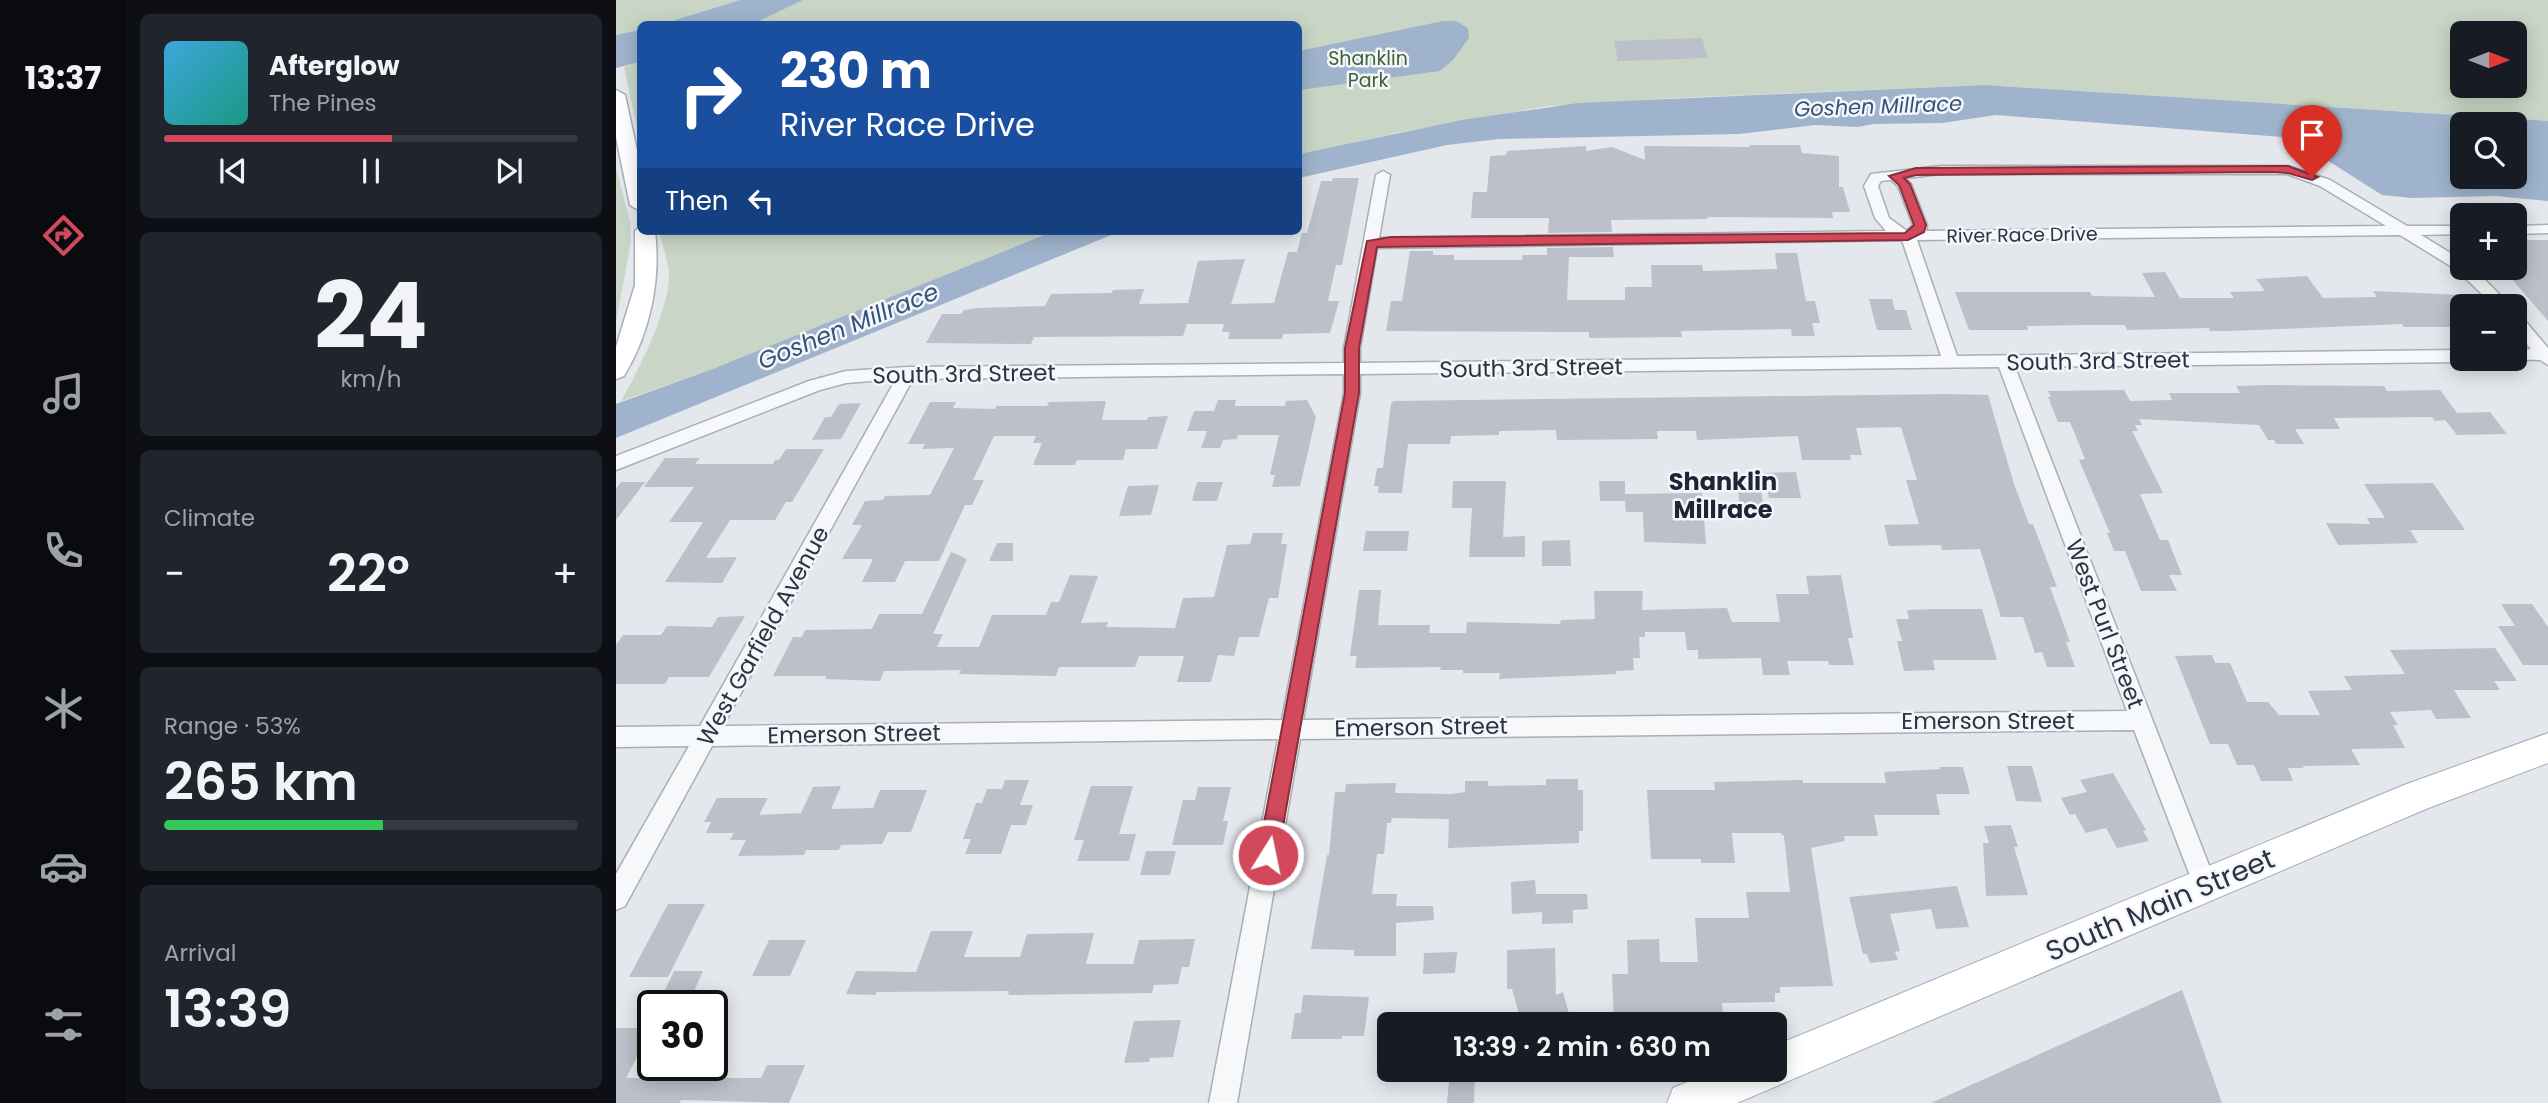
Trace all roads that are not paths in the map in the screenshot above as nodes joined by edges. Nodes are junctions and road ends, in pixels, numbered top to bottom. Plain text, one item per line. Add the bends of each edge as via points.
1 (616, 95) edge
2 (1383, 175) dead end
3 (1895, 176) junction
4 (637, 191) edge
5 (2548, 229) edge
6 (2450, 230) edge
7 (2527, 230) edge
8 (2404, 231) junction
9 (645, 235) edge
10 (1908, 236) junction
11 (1371, 244) junction
12 (2450, 259) edge
13 (2476, 280) edge
14 (2491, 294) edge
15 (2527, 334) edge
16 (2527, 355) edge
17 (2450, 356) edge
18 (2547, 356) edge
19 (1951, 362) junction
20 (2005, 362) junction
21 (1352, 369) junction
22 (616, 371) edge
23 (908, 373) junction
24 (616, 463) edge
25 (2142, 720) junction
26 (1292, 729) junction
27 (707, 736) junction
28 (616, 737) edge
29 (2548, 748) edge
30 (2205, 886) junction
31 (616, 898) edge
32 (1787, 1061) edge
33 (1737, 1082) edge
34 (1223, 1103) edge
35 (1688, 1103) edge

1 - 4 main road
2 - 11 street
3 - 8 street via 1941,170 2288,170 2325,183
3 - 10 street via 1904,184 1920,225
3 - 10 street via 1876,177 1871,186 1885,225
5 - 7 street
6 - 8 street, River Race Drive
8 - 10 street, River Race Drive
8 - 12 street
9 - 22 main road via 648,263 642,298
10 - 11 street, River Race Drive
10 - 19 street
11 - 21 street
13 - 14 street
15 - 18 street
16 - 18 street
17 - 20 street, South 3rd Street
19 - 20 street, South 3rd Street
19 - 21 street, South 3rd Street
20 - 25 street, West Purl Street
21 - 23 street, South 3rd Street
21 - 26 street via 1352,393
23 - 24 street, South 3rd Street via 846,377 815,385
23 - 27 street, West Garfield Avenue
25 - 26 street, Emerson Street
25 - 30 street, West Purl Street
26 - 27 street, Emerson Street
26 - 34 street
27 - 28 street, Emerson Street
27 - 31 street, West Garfield Avenue
29 - 30 main road, South Main Street via 2416,797
30 - 32 main road, South Main Street
33 - 35 main road

